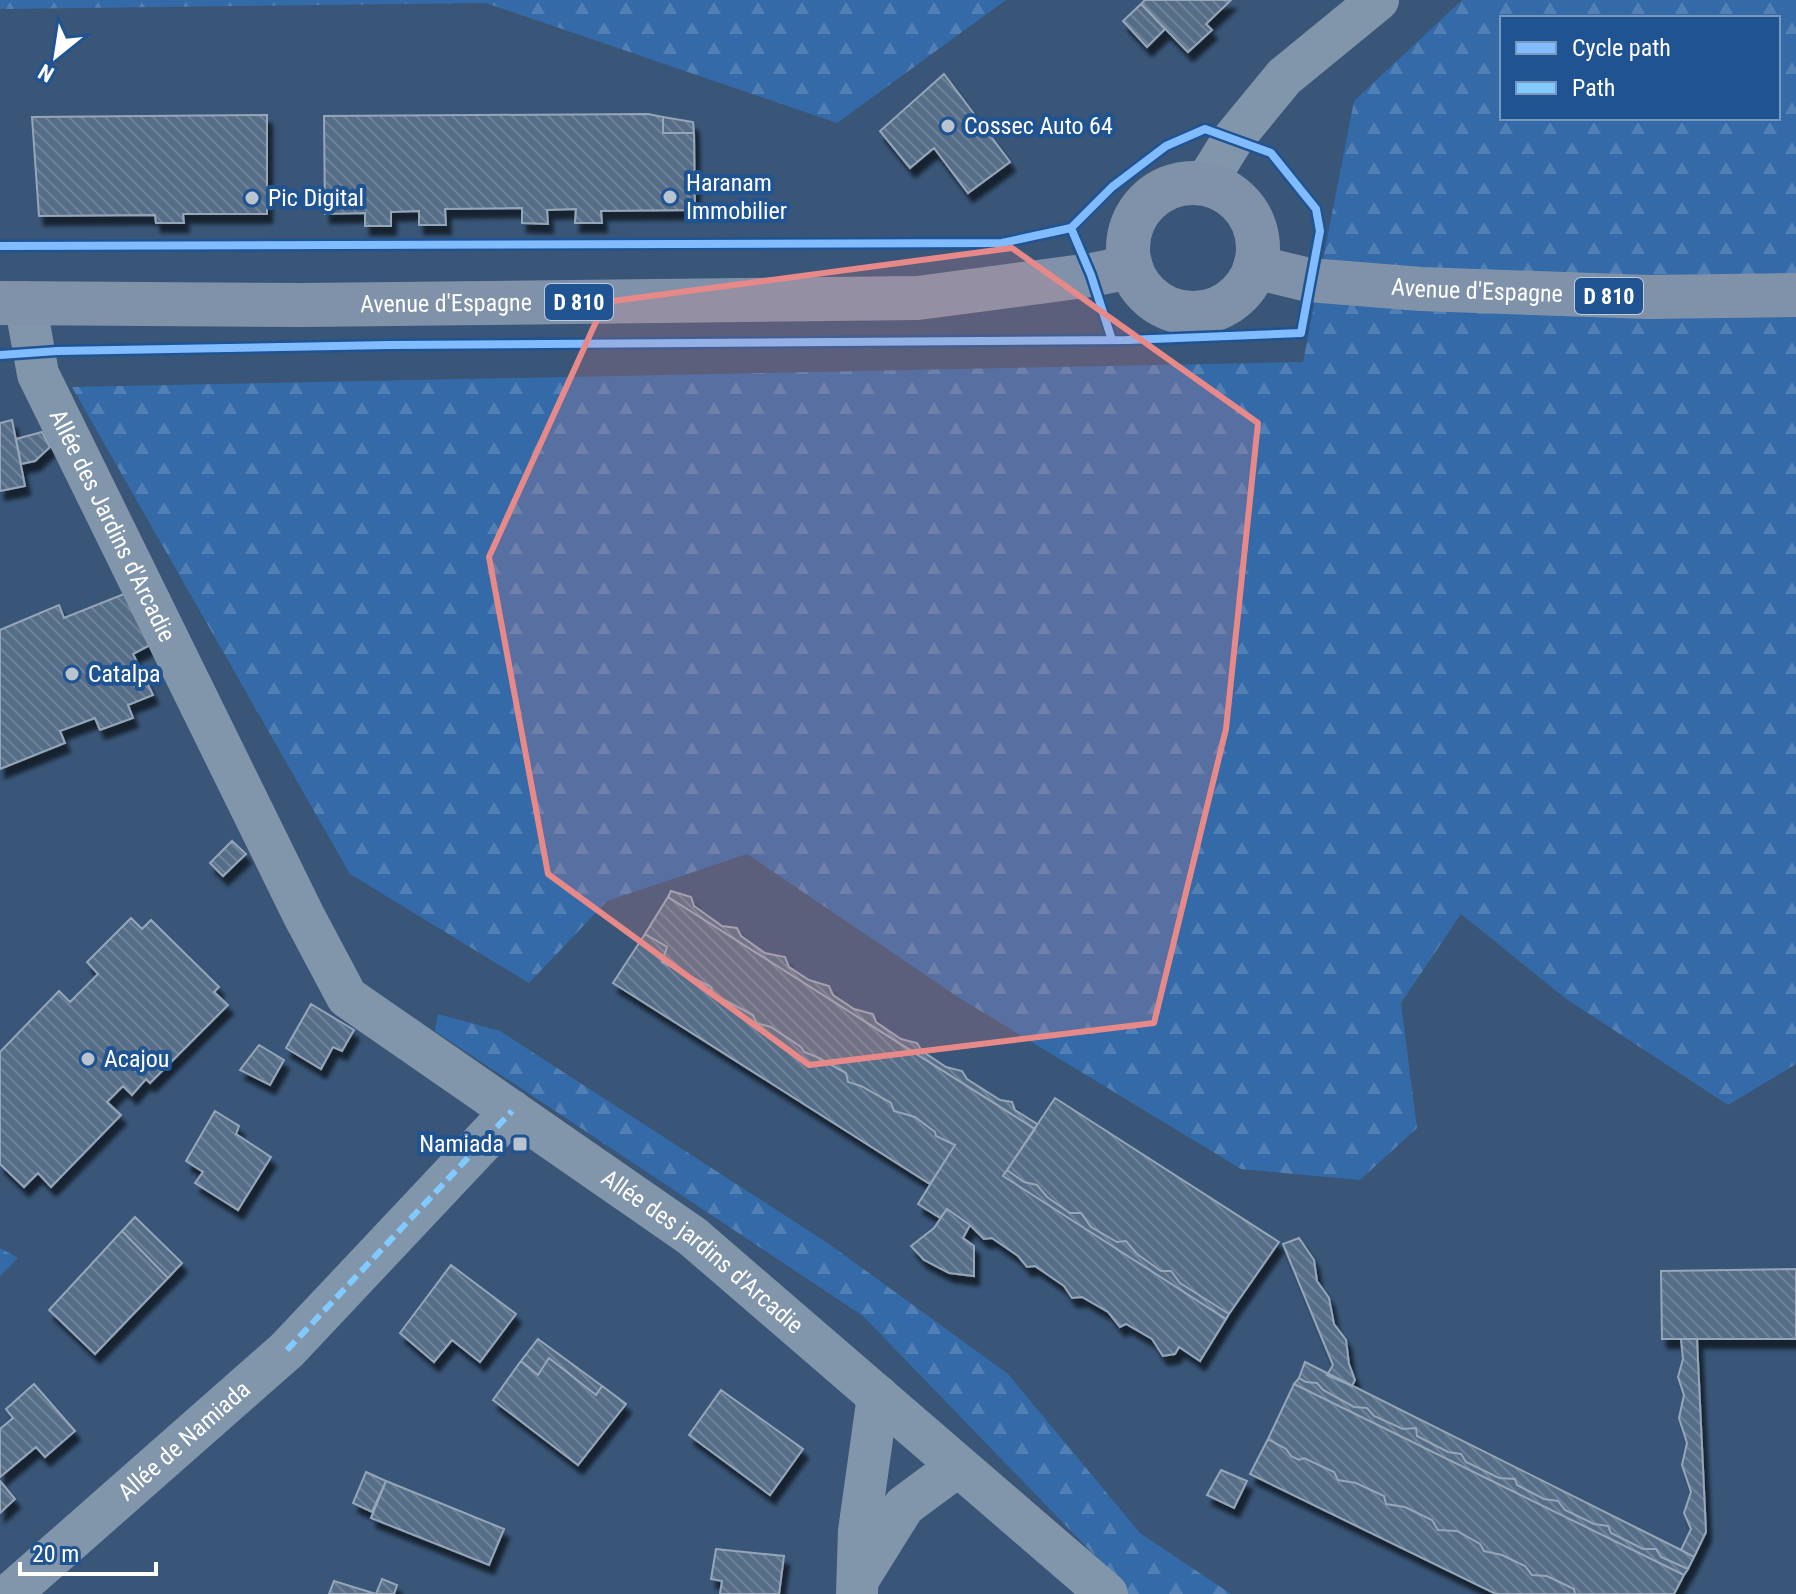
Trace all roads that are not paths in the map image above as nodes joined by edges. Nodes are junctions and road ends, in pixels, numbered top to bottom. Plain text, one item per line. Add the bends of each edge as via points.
1 (1378, 0) edge
2 (1205, 184) junction
3 (1131, 267) junction
4 (1255, 267) junction
5 (1796, 295) edge
6 (12, 303) edge
7 (304, 916) joint
8 (512, 1111) junction
9 (878, 1396) junction
10 (958, 1466) junction
11 (858, 1586) edge
12 (10, 1594) edge
13 (1107, 1594) edge

1 - 2 street via 1284,77 1233,139
2 - 3 main road via 1170,186 1137,212 1128,232
2 - 4 main road via 1232,196 1247,211 1256,231
3 - 4 main road via 1144,292 1182,313 1224,306 1241,292
3 - 6 main road, Avenue d'Espagne / D 810 via 918,298
4 - 5 main road, Avenue d'Espagne / D 810 via 1309,280 1421,289 1648,297
6 - 7 street, Allée des Jardins d'Arcadie via 38,374
7 - 8 street, Allée des jardins d'Arcadie via 347,997
8 - 9 street, Allée des jardins d'Arcadie via 692,1236
8 - 12 street, Allée de Namiada via 287,1350
9 - 10 street, Allée des jardins d'Arcadie
9 - 11 street via 859,1531
10 - 11 street via 904,1506
10 - 13 street, Allée des jardins d'Arcadie

